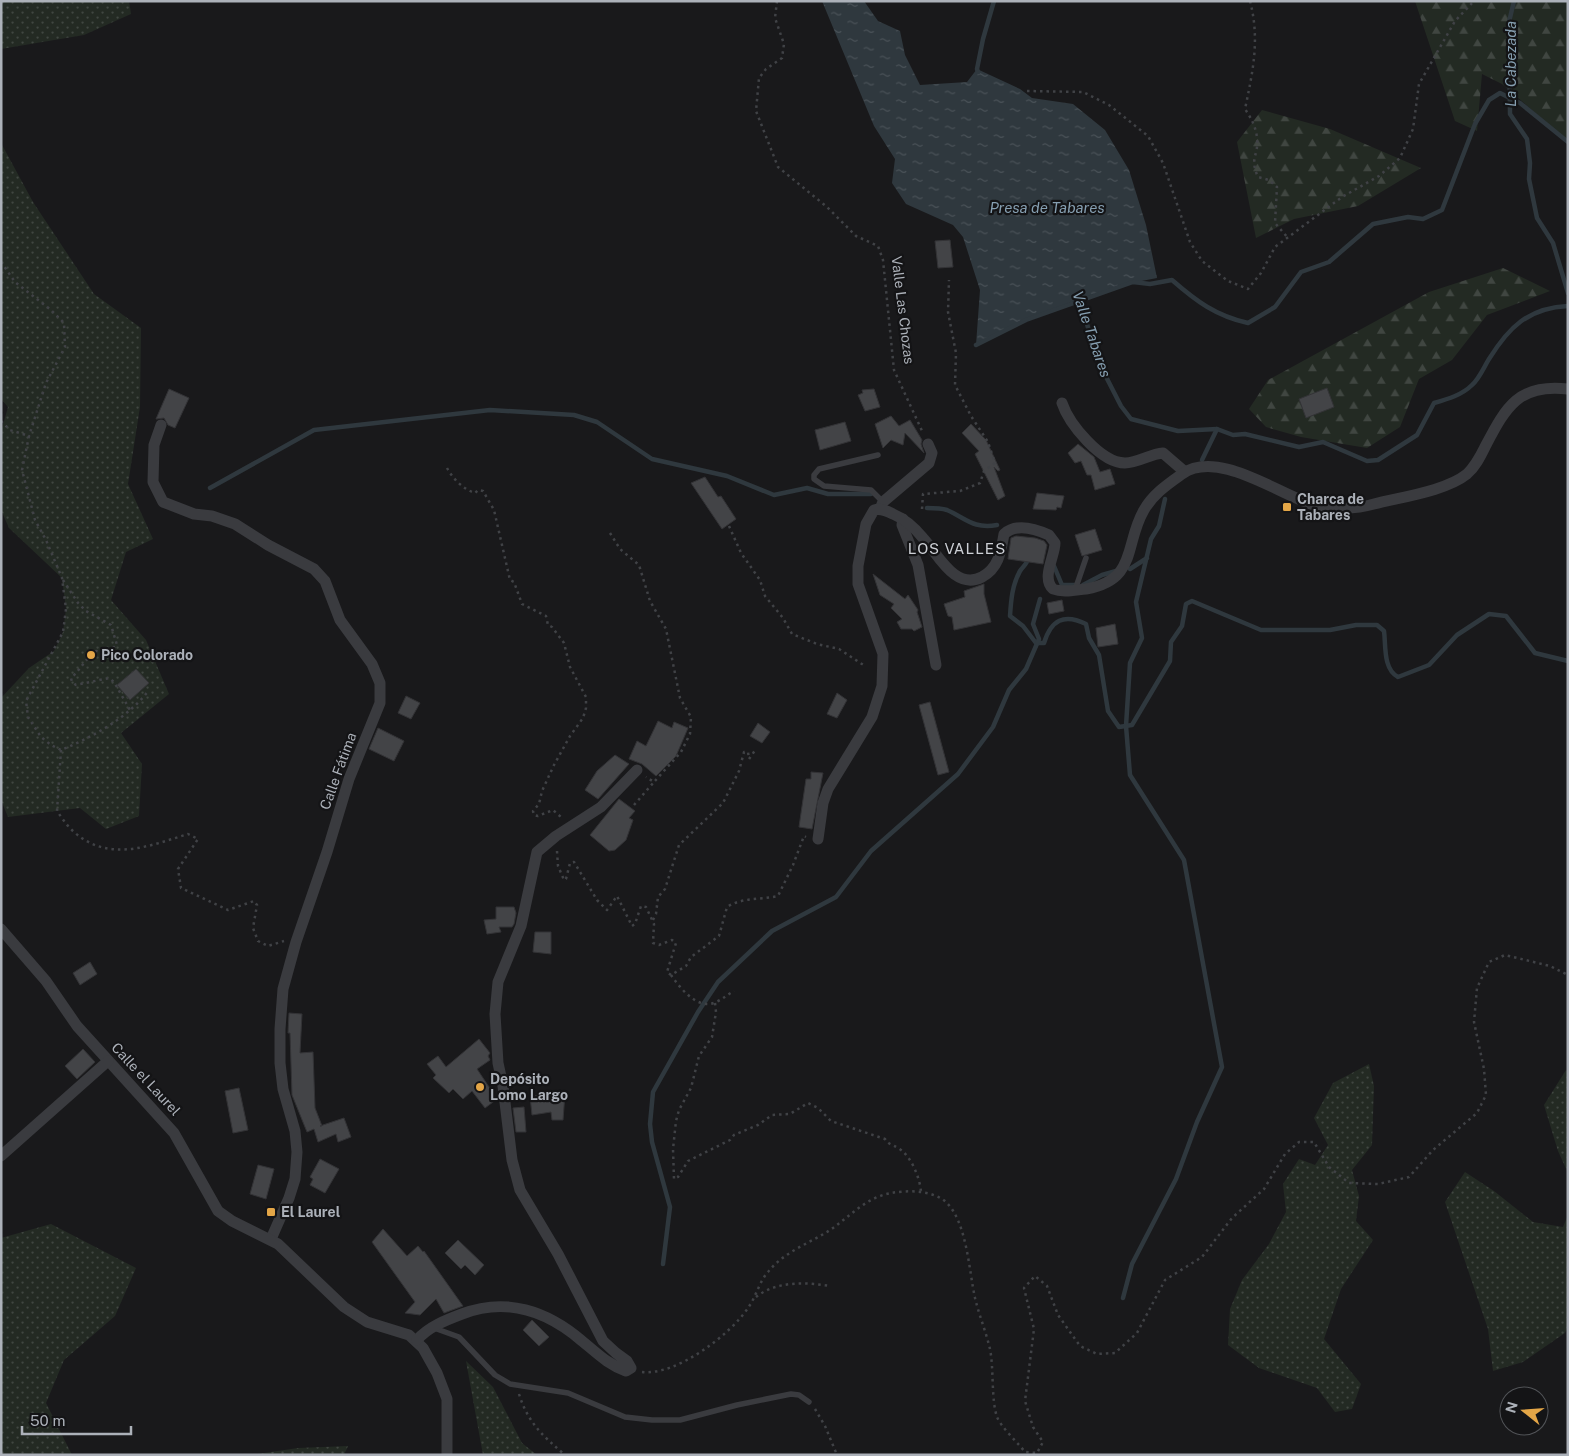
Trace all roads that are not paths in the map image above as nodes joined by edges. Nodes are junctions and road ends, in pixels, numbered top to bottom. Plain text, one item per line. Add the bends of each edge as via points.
1 (1568, 389) edge
2 (1062, 403) dead end
3 (161, 425) dead end
4 (928, 444) road end
5 (878, 455) dead end
6 (1185, 472) junction
7 (881, 506) junction
8 (903, 519) junction
9 (1086, 558) dead end
10 (1075, 590) junction
11 (936, 665) dead end
12 (636, 770) road end
13 (818, 839) dead end
14 (1, 929) edge
15 (108, 1061) junction
16 (1, 1156) edge
17 (271, 1239) junction
18 (432, 1328) junction
19 (416, 1340) junction
20 (809, 1402) road end
21 (447, 1455) edge

1 - 6 street via 1540,389 1511,404 1499,419 1473,468 1457,480 1371,505 1332,508 1314,505 1219,468
2 - 6 street via 1071,424 1111,459 1126,464 1163,453
3 - 17 street, Calle Fátima via 154,445 153,482 163,502 235,524 314,569 325,581 340,620 372,664 380,684 376,717 352,770 283,989 280,1029 283,1089 295,1131 297,1152 295,1178
4 - 7 street via 932,453 929,463
5 - 7 lane via 819,469 815,471 814,479 824,486 871,490
6 - 10 street via 1148,504 1139,521 1124,569 1116,577 1094,587
7 - 8 street
7 - 13 street via 868,519 858,575 859,591 883,654 882,686 872,717 828,789
8 - 10 street via 925,539 952,573 965,579 978,579 995,567 1008,530 1030,529 1044,533 1055,543 1048,575 1050,586 1058,591
8 - 11 street via 902,525 918,565
9 - 10 lane
12 - 18 street via 601,807 556,836 542,847 534,859 521,926 504,963 497,993 495,1035 511,1154 520,1190 592,1321 609,1348 632,1368 626,1371 610,1364 575,1335 520,1307 483,1307
14 - 15 street, Calle el Laurel
15 - 16 street
15 - 17 street, Calle el Laurel via 174,1133 218,1211 244,1228
17 - 19 street via 344,1308 367,1322
18 - 19 street
18 - 20 lane via 459,1337 495,1375 516,1386 568,1393 616,1414 652,1420 680,1420 783,1395 796,1394
19 - 21 street via 437,1373 446,1399

